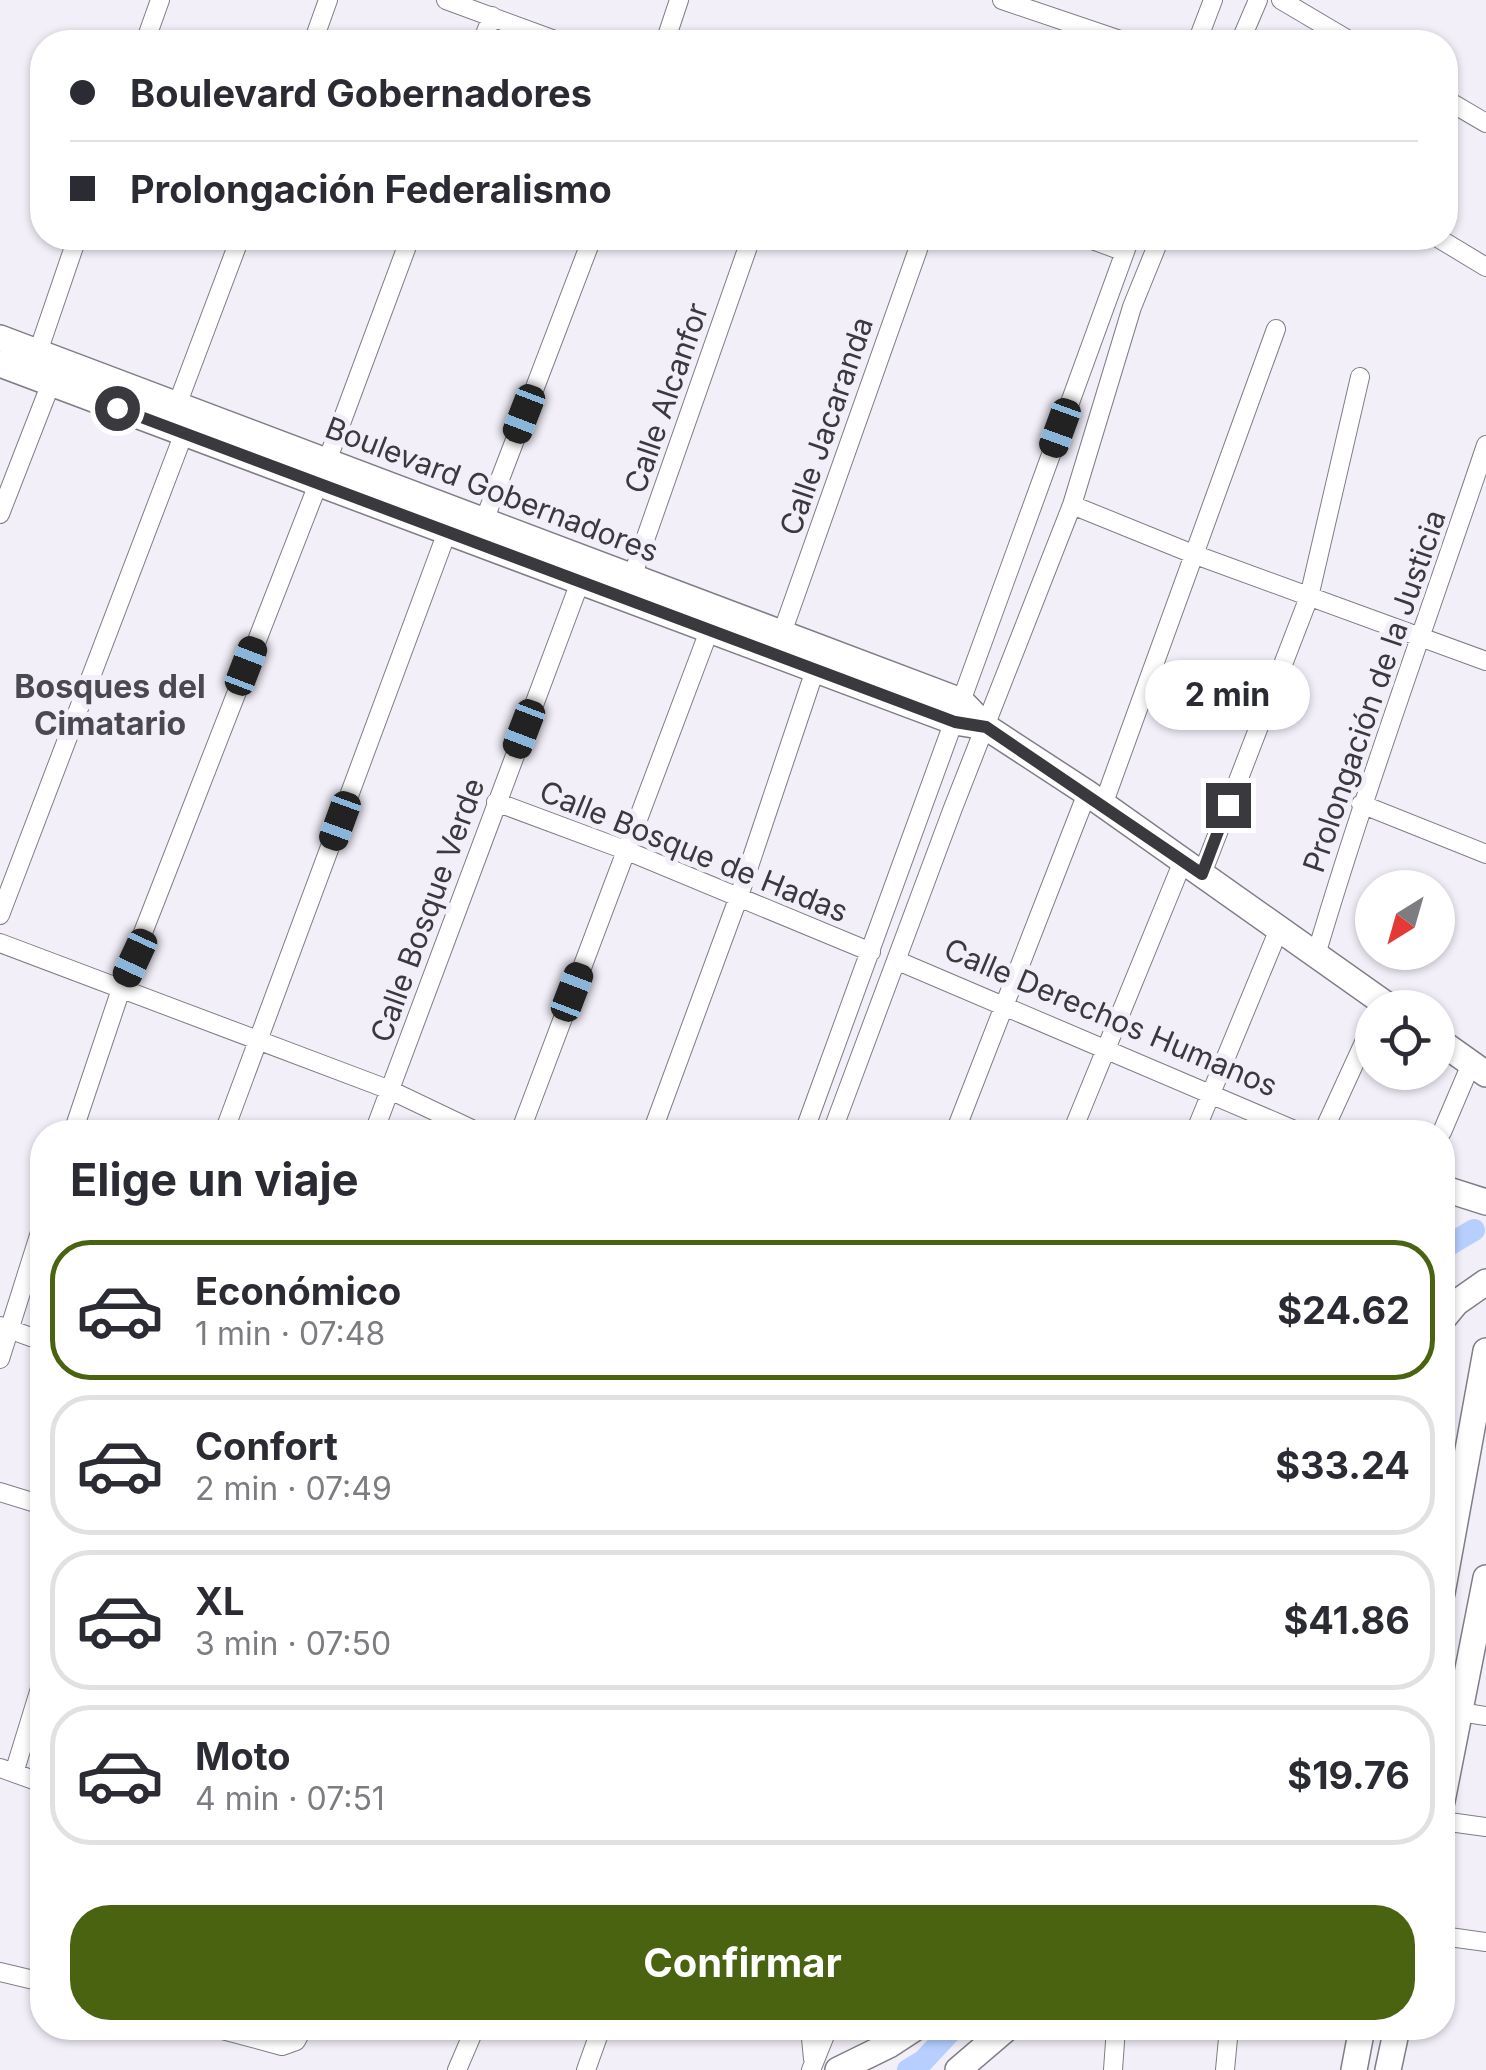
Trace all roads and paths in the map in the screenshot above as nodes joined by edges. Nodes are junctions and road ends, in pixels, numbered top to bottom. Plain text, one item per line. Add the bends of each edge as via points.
1 (160, 0) edge
2 (328, 0) edge
3 (446, 0) edge
4 (679, 0) edge
5 (1002, 0) edge
6 (1214, 0) edge
7 (1258, 0) edge
8 (1281, 0) edge
9 (492, 16) junction
10 (149, 30) edge
11 (317, 30) edge
12 (487, 30) edge
13 (529, 30) edge
14 (669, 30) edge
15 (1091, 30) edge
16 (1202, 30) edge
17 (1245, 30) edge
18 (1332, 30) edge
19 (1458, 106) edge
20 (1486, 123) edge
21 (73, 250) edge
22 (235, 250) edge
23 (405, 250) edge
24 (587, 250) edge
25 (747, 250) edge
26 (918, 250) edge
27 (1126, 250) edge
28 (1155, 250) edge
29 (1457, 250) edge
30 (1486, 268) edge
31 (1276, 330) dead end
32 (0, 338) edge
33 (38, 352) junction
34 (0, 364) edge
35 (1360, 378) dead end
36 (50, 383) junction
37 (177, 405) junction
38 (184, 434) junction
39 (1486, 445) edge
40 (321, 472) junction
41 (1072, 505) junction
42 (0, 514) edge
43 (484, 521) junction
44 (447, 532) junction
45 (1193, 554) junction
46 (632, 577) junction
47 (580, 582) junction
48 (1309, 597) junction
49 (713, 620) junction
50 (782, 634) junction
51 (1422, 638) junction
52 (1486, 660) edge
53 (815, 670) junction
54 (958, 712) junction
55 (986, 727) junction
56 (1095, 799) junction
57 (496, 802) junction
58 (1361, 804) junction
59 (624, 850) junction
60 (1486, 854) edge
61 (1192, 868) junction
62 (739, 896) junction
63 (0, 915) edge
64 (1279, 929) junction
65 (0, 943) edge
66 (872, 952) junction
67 (1316, 955) junction
68 (898, 961) junction
69 (120, 989) junction
70 (1357, 990) edge
71 (1003, 1007) junction
72 (259, 1038) junction
73 (1104, 1049) junction
74 (1455, 1052) edge
75 (1355, 1066) edge
76 (1479, 1069) edge
77 (390, 1090) junction
78 (1210, 1095) junction
79 (77, 1120) edge
80 (228, 1120) edge
81 (379, 1120) edge
82 (453, 1120) edge
83 (524, 1120) edge
84 (656, 1120) edge
85 (809, 1120) edge
86 (837, 1120) edge
87 (959, 1120) edge
88 (1077, 1120) edge
89 (1200, 1120) edge
90 (1270, 1120) edge
91 (1329, 1120) edge
92 (1449, 1120) edge
93 (1455, 1192) edge
94 (1486, 1202) edge
95 (30, 1258) edge
96 (1486, 1282) edge
97 (1455, 1304) edge
98 (4, 1328) edge
99 (30, 1337) edge
100 (1486, 1351) edge
101 (0, 1359) edge
102 (0, 1492) edge
103 (30, 1501) edge
104 (1455, 1522) edge
105 (1486, 1578) edge
106 (1483, 1607) edge
107 (30, 1713) edge
108 (1473, 1714) edge
109 (1455, 1764) edge
110 (7, 1771) edge
111 (1455, 1823) edge
112 (1486, 1827) edge
113 (1455, 1938) edge
114 (1486, 1942) edge
115 (0, 1972) edge
116 (30, 1979) edge
117 (260, 2040) edge
118 (291, 2040) edge
119 (470, 2040) edge
120 (597, 2040) edge
121 (813, 2040) edge
122 (826, 2040) edge
123 (887, 2040) edge
124 (994, 2040) edge
125 (1115, 2040) edge
126 (1228, 2040) edge
127 (1360, 2040) edge
128 (1394, 2040) edge
129 (821, 2068) edge
130 (457, 2070) edge
131 (586, 2070) edge
132 (958, 2070) edge
133 (1113, 2070) edge
134 (1225, 2070) edge
135 (1354, 2070) edge
136 (1388, 2070) edge

1 - 10 street
2 - 11 street
3 - 9 street
4 - 14 street
5 - 15 street
6 - 16 street
7 - 17 street
8 - 18 street
9 - 12 street
9 - 13 street
19 - 20 street
21 - 33 street
22 - 37 street
23 - 40 street
24 - 43 street
25 - 46 street, Calle Alcanfor
26 - 50 street, Calle Jacaranda
27 - 54 street
28 - 41 street
29 - 30 street
31 - 45 street
32 - 33 street, Boulevard Gobernadores
33 - 37 street, Boulevard Gobernadores
34 - 36 street, Boulevard Gobernadores
35 - 48 street
36 - 38 street, Boulevard Gobernadores
36 - 42 street
37 - 40 street, Boulevard Gobernadores
38 - 40 street, Boulevard Gobernadores
38 - 63 street
39 - 51 street, Prolongación de la Justicia
40 - 43 street, Boulevard Gobernadores
40 - 44 street, Boulevard Gobernadores
40 - 69 street
41 - 45 street
41 - 55 street
43 - 46 street, Boulevard Gobernadores
44 - 47 street, Boulevard Gobernadores
44 - 72 street
45 - 48 street
45 - 56 street
46 - 49 street, Boulevard Gobernadores
47 - 49 street, Boulevard Gobernadores
47 - 57 street, Calle Bosque Verde
48 - 51 street
48 - 61 street
49 - 50 street, Boulevard Gobernadores
49 - 53 street, Boulevard Gobernadores
49 - 59 street
50 - 54 street, Boulevard Gobernadores
51 - 52 street
51 - 58 street, Prolongación de la Justicia
53 - 54 street, Boulevard Gobernadores
53 - 62 street
54 - 55 street
54 - 66 street
55 - 56 street
55 - 68 street
56 - 61 street
56 - 71 street
57 - 59 street, Calle Bosque de Hadas
57 - 77 street, Calle Bosque Verde
58 - 60 street
58 - 67 street, Prolongación de la Justicia
59 - 62 street, Calle Bosque de Hadas
59 - 83 street
61 - 64 street
61 - 73 street
62 - 66 street, Calle Bosque de Hadas
62 - 84 street
64 - 67 street
64 - 78 street
65 - 69 street
66 - 85 street
67 - 70 street
68 - 71 street, Calle Derechos Humanos
68 - 86 street
69 - 72 street
69 - 79 street
71 - 73 street, Calle Derechos Humanos
71 - 87 street
72 - 77 street
72 - 80 street
73 - 78 street, Calle Derechos Humanos
73 - 88 street
74 - 76 street
75 - 91 street
76 - 92 street
77 - 81 street, Calle Bosque Verde
77 - 82 street
78 - 89 street
78 - 90 street, Calle Derechos Humanos
93 - 94 street
95 - 98 street
96 - 97 street
98 - 99 street
98 - 101 street
100 - 104 street
102 - 103 street
105 - 106 street
106 - 108 street
107 - 110 street
108 - 109 street
111 - 112 street
113 - 114 street
115 - 116 street
117 - 118 street via 282,2046
119 - 130 street
120 - 131 street
121 - 129 street
122 - 129 street
123 - 129 street
124 - 132 street
125 - 133 street
126 - 134 street
127 - 135 street
128 - 136 street

